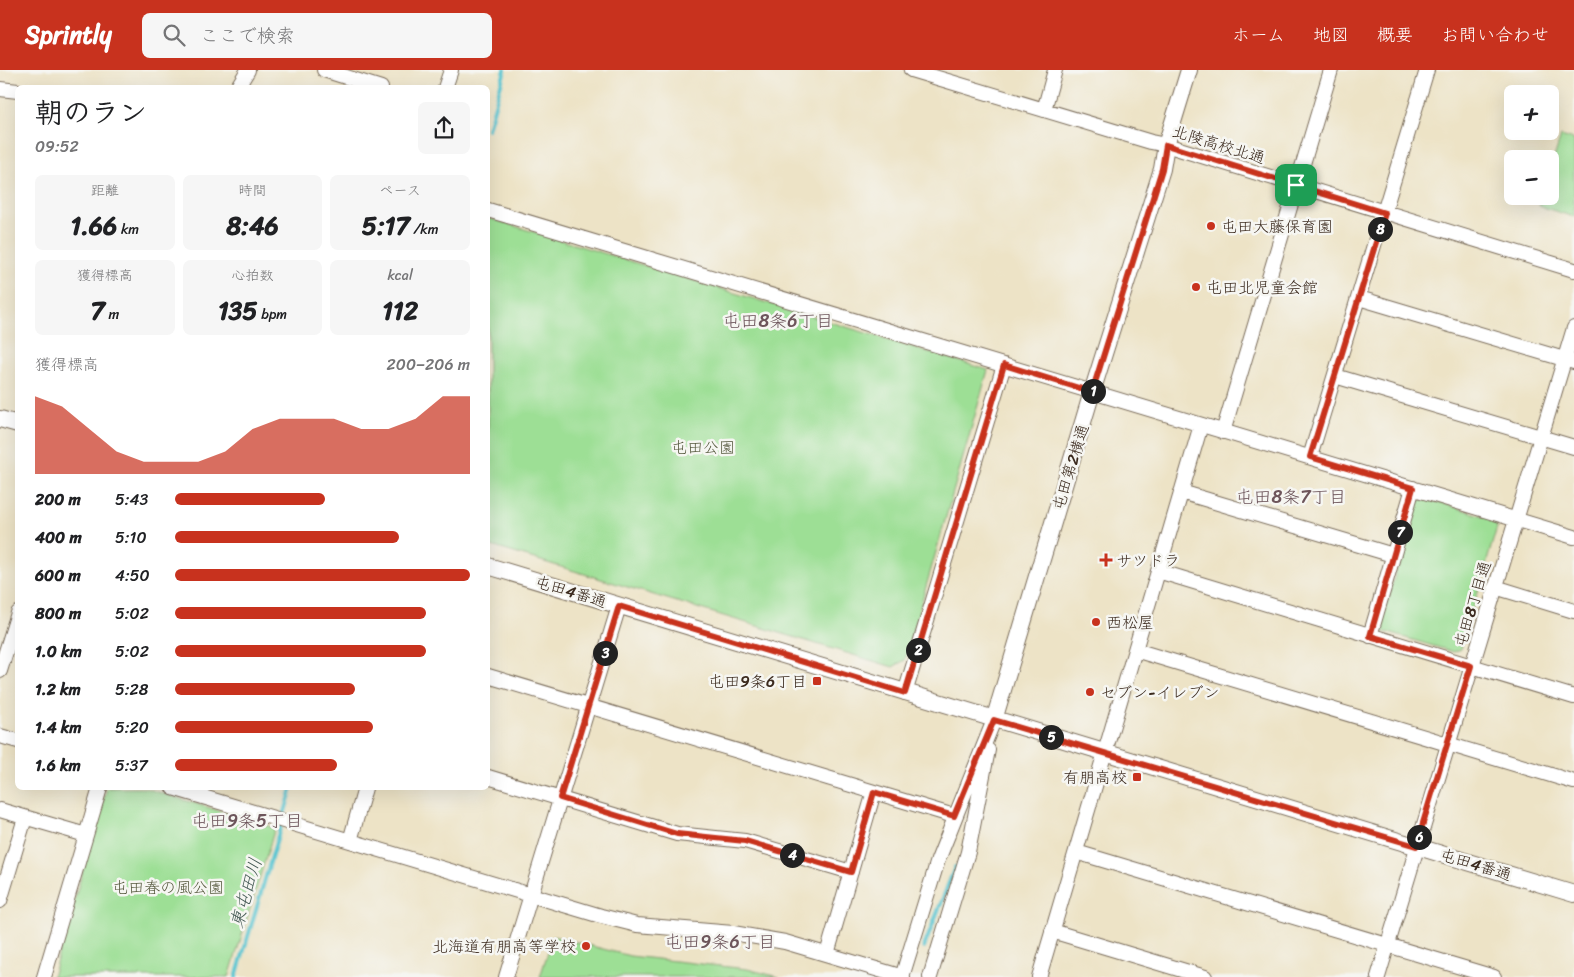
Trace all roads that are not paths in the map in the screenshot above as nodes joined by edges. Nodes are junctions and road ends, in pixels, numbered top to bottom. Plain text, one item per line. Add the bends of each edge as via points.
1 (248, 70) edge
2 (324, 70) edge
3 (451, 70) edge
4 (911, 70) edge
5 (1055, 70) edge
6 (1189, 70) edge
7 (1331, 70) edge
8 (1428, 70) edge
9 (239, 85) edge
10 (372, 85) edge
11 (446, 85) edge
12 (0, 89) edge
13 (15, 90) edge
14 (1044, 110) junction
15 (1166, 145) junction
16 (1296, 185) junction
17 (490, 211) edge
18 (1385, 213) junction
19 (1574, 270) edge
20 (1359, 298) junction
21 (1574, 328) edge
22 (1569, 361) edge
23 (1004, 365) junction
24 (1335, 376) junction
25 (1092, 392) junction
26 (0, 419) edge
27 (15, 423) edge
28 (1201, 425) junction
29 (1223, 432) junction
30 (1541, 437) junction
31 (1574, 447) edge
32 (1310, 457) junction
33 (1413, 488) junction
34 (1181, 492) junction
35 (1516, 519) junction
36 (1574, 537) edge
37 (1393, 555) junction
38 (490, 567) edge
39 (1158, 571) junction
40 (1495, 587) junction
41 (619, 606) junction
42 (1574, 611) edge
43 (15, 623) edge
44 (1370, 636) junction
45 (1135, 650) junction
46 (1471, 666) junction
47 (0, 671) edge
48 (490, 677) edge
49 (905, 693) junction
50 (1574, 697) edge
51 (589, 705) junction
52 (994, 720) junction
53 (0, 736) edge
54 (15, 740) edge
55 (1448, 744) junction
56 (1105, 753) junction
57 (490, 778) edge
58 (1574, 782) edge
59 (99, 790) edge
60 (180, 790) edge
61 (364, 790) edge
62 (874, 792) junction
63 (560, 798) junction
64 (0, 810) edge
65 (954, 816) junction
66 (25, 818) junction
67 (86, 835) junction
68 (350, 840) junction
69 (1416, 846) junction
70 (1076, 852) junction
71 (851, 872) junction
72 (1574, 894) edge
73 (530, 895) junction
74 (0, 901) edge
75 (1052, 931) junction
76 (1387, 945) junction
77 (826, 954) junction
78 (44, 977) edge
79 (506, 977) edge
80 (902, 977) edge
81 (930, 977) edge
82 (1039, 977) edge
83 (1204, 977) edge
84 (1378, 977) edge
85 (1494, 977) edge

1 - 9 street
2 - 10 street
3 - 11 street
4 - 14 street, 北陵高校北通
5 - 14 street
6 - 15 street, 屯田第2横通
7 - 16 street
8 - 18 street
12 - 13 street
14 - 15 street, 北陵高校北通
15 - 16 street, 北陵高校北通
15 - 25 street, 屯田第2横通 via 1162,169
16 - 18 street, 北陵高校北通
16 - 29 street
17 - 23 street
18 - 19 street, 北陵高校北通
18 - 20 street
20 - 22 street
20 - 24 street
21 - 22 street, 屯田8丁目通
22 - 30 street, 屯田8丁目通
23 - 25 street
23 - 49 street
24 - 30 street
24 - 32 street
25 - 28 street
25 - 52 street, 屯田第2横通
26 - 27 street
28 - 29 street
28 - 34 street
29 - 32 street
30 - 31 street
30 - 35 street, 屯田8丁目通
32 - 33 street
33 - 35 street
33 - 37 street
34 - 37 street
34 - 39 street
35 - 36 street
35 - 40 street, 屯田8丁目通
37 - 44 street
38 - 41 street, 屯田4番通
39 - 44 street
39 - 45 street
40 - 42 street
40 - 46 street, 屯田8丁目通
41 - 49 street, 屯田4番通
41 - 51 street
43 - 47 street
44 - 46 street
45 - 55 street
45 - 56 street
46 - 50 street
46 - 55 street, 屯田8丁目通
48 - 51 street
49 - 52 street, 屯田4番通
51 - 62 street
51 - 63 street
52 - 56 street, 屯田4番通
52 - 65 street
52 - 81 street via 968,852
53 - 54 street
55 - 58 street
55 - 69 street, 屯田8丁目通
56 - 69 street, 屯田4番通
56 - 70 street
57 - 63 street
59 - 67 street
60 - 68 street
61 - 68 street
62 - 65 street
62 - 71 street
63 - 71 street via 677,834 745,841
63 - 73 street
64 - 66 street
65 - 80 street
66 - 67 street
66 - 74 street
67 - 78 street
68 - 73 street
69 - 72 street, 屯田4番通
69 - 76 street, 屯田8丁目通
70 - 75 street
70 - 76 street
71 - 77 street
73 - 77 street via 637,924 733,933 785,942
73 - 79 street
75 - 82 street
75 - 83 street
76 - 84 street, 屯田8丁目通
76 - 85 street
77 - 80 street

